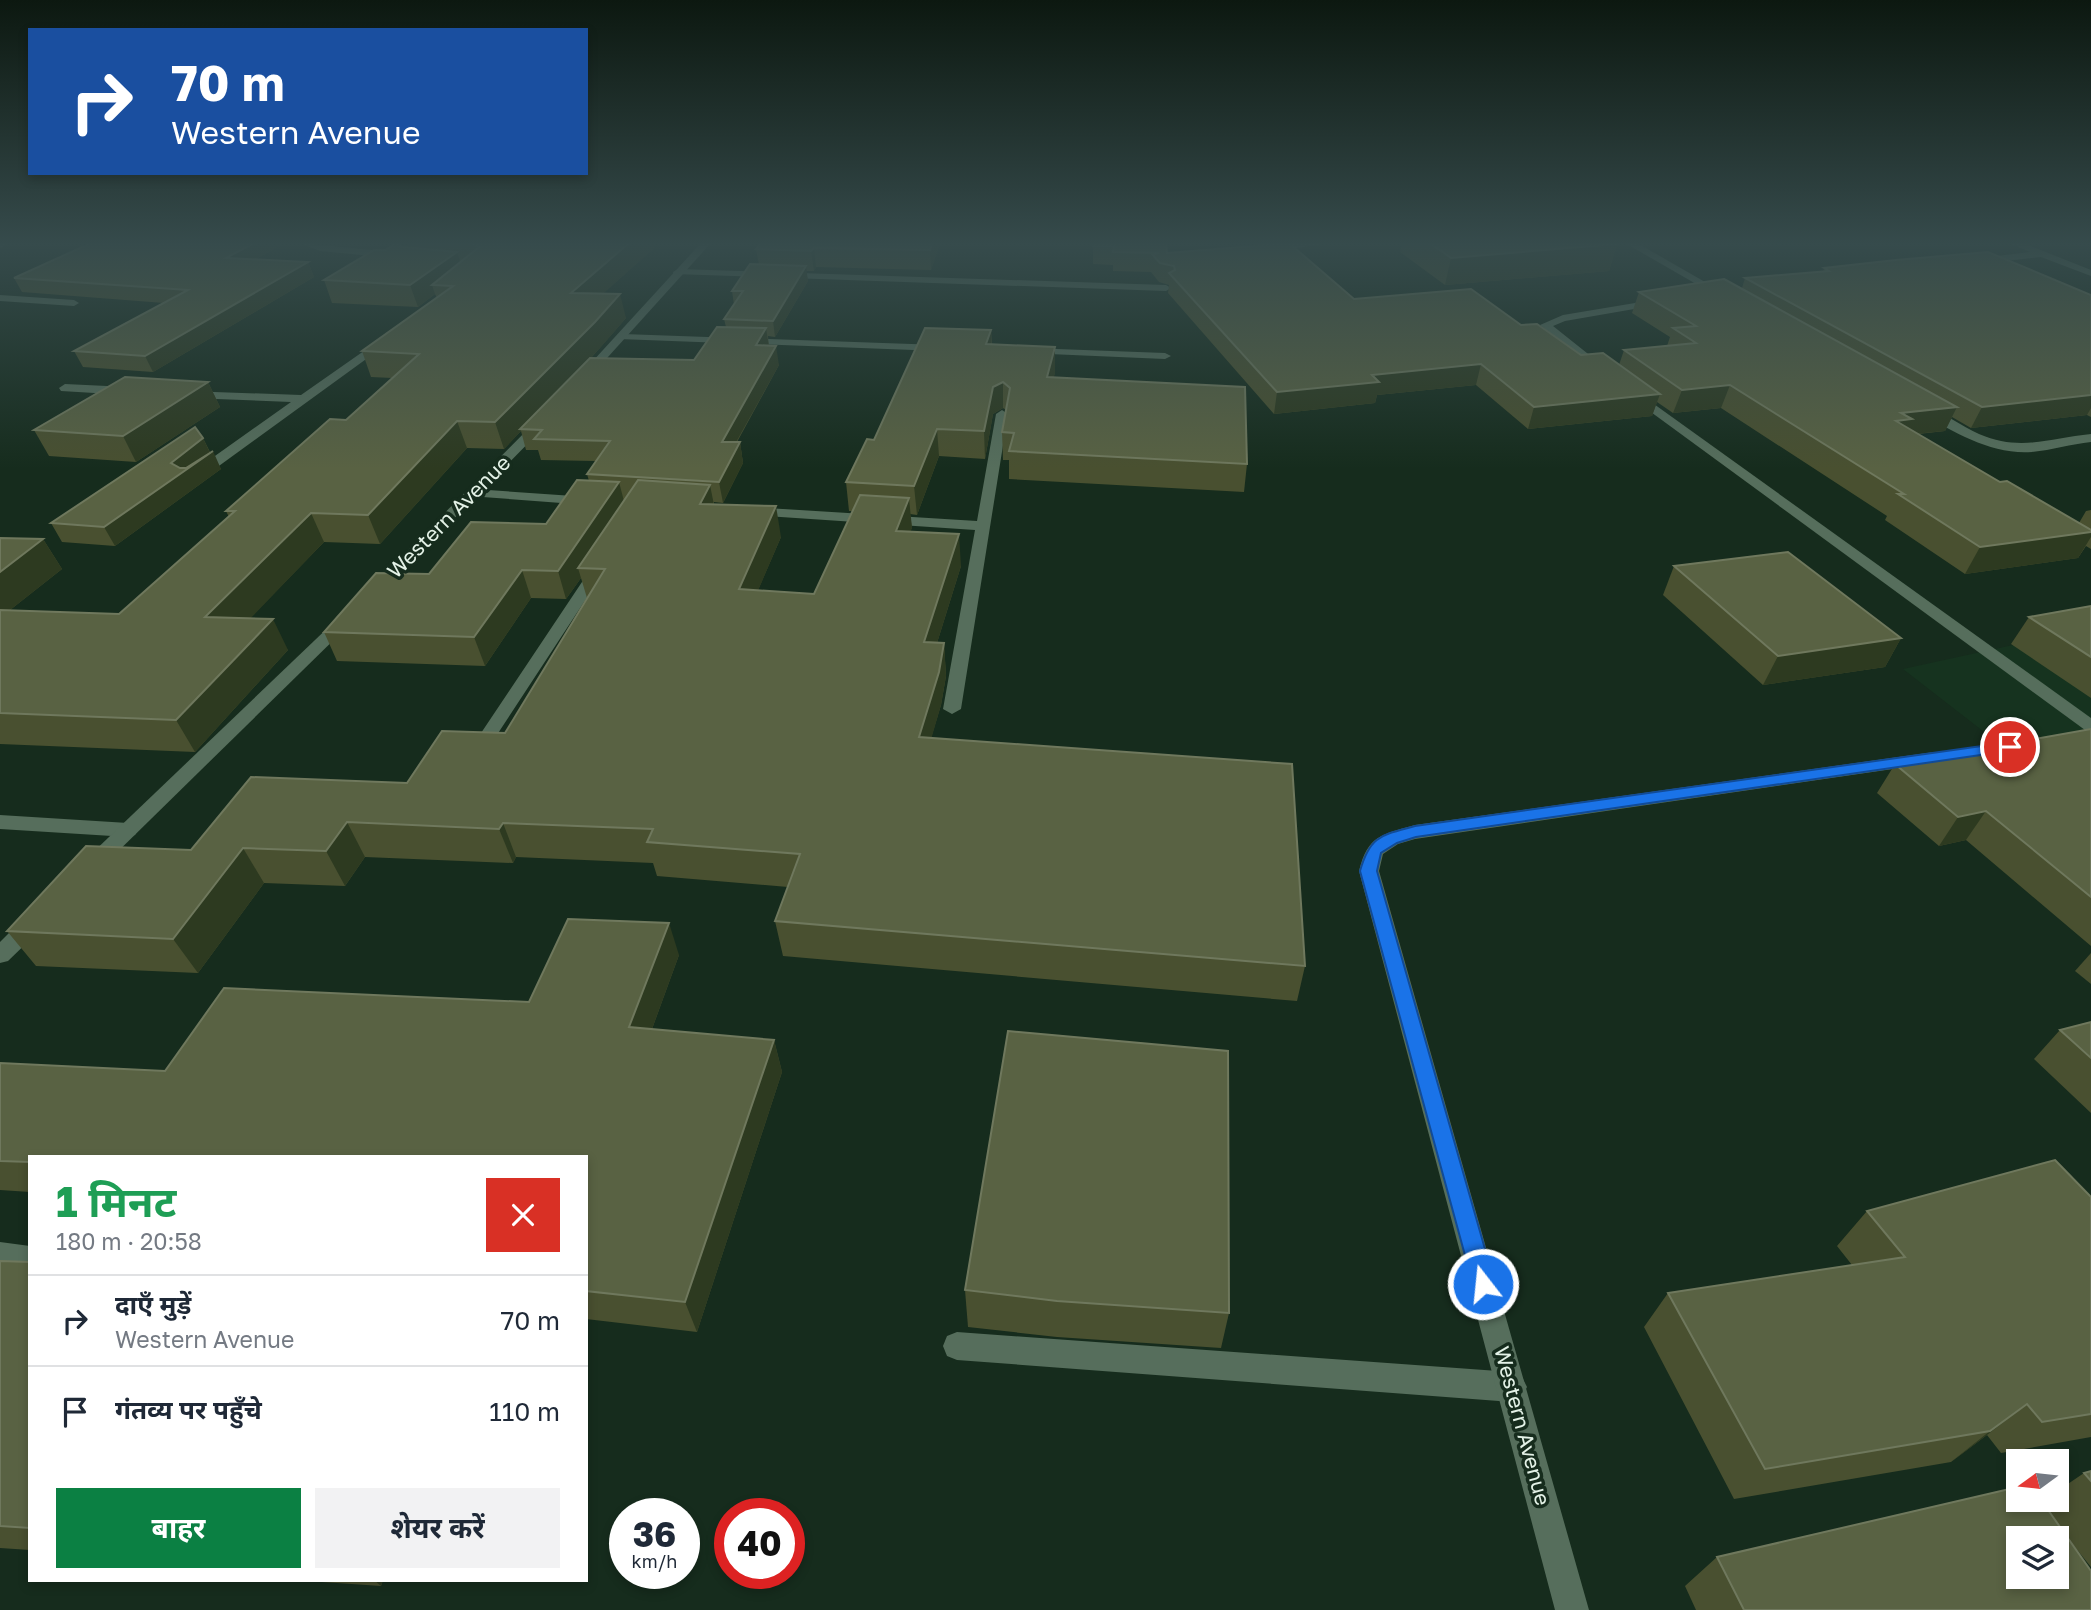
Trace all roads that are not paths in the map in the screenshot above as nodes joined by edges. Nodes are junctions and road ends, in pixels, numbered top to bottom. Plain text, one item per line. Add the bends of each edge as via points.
1 (639, 318) edge
2 (1563, 318) edge
3 (391, 337) edge
4 (623, 337) junction
5 (946, 348) edge
6 (1014, 351) edge
7 (1165, 356) dead end
8 (576, 386) edge
9 (65, 388) dead end
10 (145, 392) edge
11 (172, 393) edge
12 (304, 399) junction
13 (1919, 407) edge
14 (1002, 414) edge
15 (548, 415) edge
16 (2091, 438) edge
17 (190, 480) edge
18 (474, 493) junction
19 (603, 502) edge
20 (736, 510) edge
21 (983, 526) junction
22 (610, 550) edge
23 (952, 709) dead end
24 (2091, 726) edge
25 (2091, 736) edge
26 (2063, 739) edge
27 (481, 746) edge
28 (1953, 755) edge
29 (0, 822) edge
30 (128, 830) junction
31 (79, 878) edge
32 (39, 916) edge
33 (0, 955) edge
34 (0, 1255) edge
35 (28, 1259) edge
36 (957, 1346) dead end
37 (1512, 1387) junction
38 (1572, 1610) edge

1 - 4 street
2 - 24 street via 1545,326
3 - 12 street
4 - 5 street
4 - 8 street
6 - 7 street
9 - 10 street
11 - 12 street
12 - 17 street
13 - 16 street via 1966,434 2003,447 2033,448
14 - 21 street
15 - 18 street, Western Avenue
18 - 19 street
18 - 30 street, Western Avenue
20 - 21 street
21 - 23 street
22 - 27 street
25 - 26 street
28 - 37 street, Western Avenue via 1415,832 1374,850 1369,871
29 - 30 street
30 - 31 street, Western Avenue
32 - 33 street
34 - 35 street
36 - 37 street
37 - 38 street, Western Avenue

